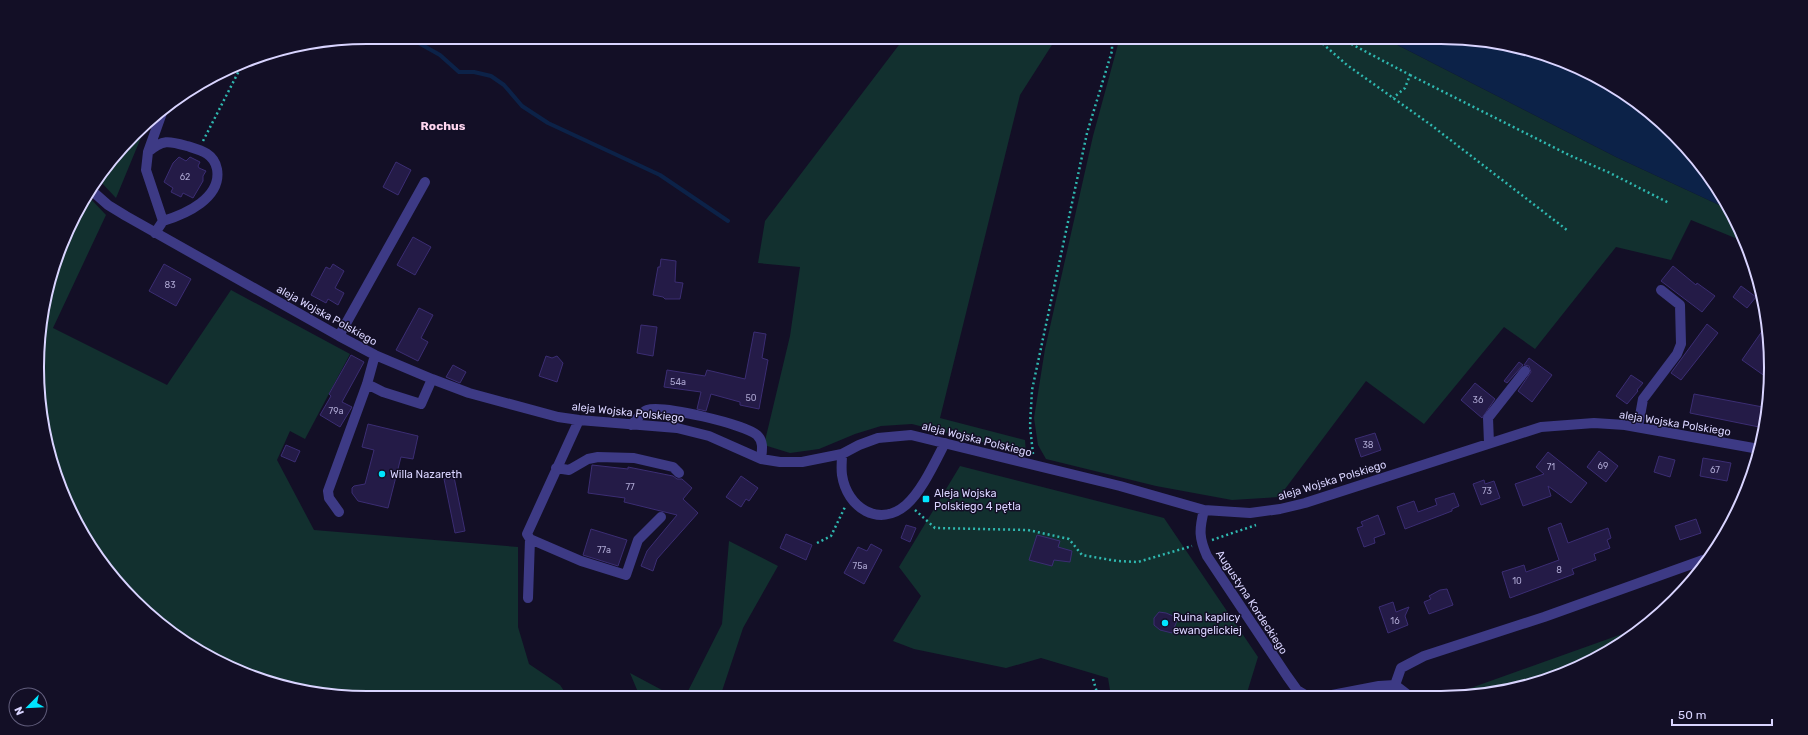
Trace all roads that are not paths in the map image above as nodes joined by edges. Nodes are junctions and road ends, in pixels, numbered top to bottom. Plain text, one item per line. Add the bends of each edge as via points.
1 (160, 120) edge
2 (148, 152) junction
3 (425, 182) dead end
4 (95, 194) edge
5 (163, 221) junction
6 (155, 233) junction
7 (1661, 290) dead end
8 (339, 336) junction
9 (375, 355) junction
10 (1525, 371) dead end
11 (432, 379) junction
12 (366, 384) junction
13 (579, 420) junction
14 (631, 425) junction
15 (1638, 427) junction
16 (945, 443) junction
17 (1489, 443) junction
18 (1754, 448) edge
19 (842, 454) junction
20 (761, 458) junction
21 (556, 468) junction
22 (680, 473) dead end
23 (1204, 510) junction
24 (339, 512) dead end
25 (661, 517) dead end
26 (530, 539) junction
27 (1699, 562) edge
28 (528, 598) dead end
29 (1394, 685) junction
30 (1299, 691) edge
31 (1353, 691) edge
32 (1402, 691) edge

1 - 2 street
2 - 5 street via 146,170
2 - 5 street via 158,144 170,142 205,151 216,162 218,177 212,192 198,206
3 - 8 street
4 - 6 street, aleja Wojska Polskiego via 108,205
5 - 6 street
6 - 8 street, aleja Wojska Polskiego
7 - 15 street via 1680,305 1681,344 1677,354 1643,399
8 - 9 street, aleja Wojska Polskiego
9 - 11 street, aleja Wojska Polskiego
9 - 12 street
10 - 17 street via 1488,418
11 - 12 street via 421,404
11 - 13 street, aleja Wojska Polskiego via 508,404
12 - 24 street via 328,491 329,498
13 - 14 street, aleja Wojska Polskiego
13 - 21 street
14 - 20 street, aleja Wojska Polskiego via 677,428 693,432
14 - 20 street via 646,411 657,409 718,420 758,436 762,445
15 - 17 street, aleja Wojska Polskiego via 1594,424 1541,427
15 - 18 street, aleja Wojska Polskiego
16 - 19 street, aleja Wojska Polskiego via 911,435 891,436 871,440
16 - 19 street via 908,504 889,514 869,514 851,499 842,476
16 - 23 street, aleja Wojska Polskiego via 1120,486
17 - 23 street, aleja Wojska Polskiego via 1332,495 1280,509 1250,512
19 - 20 street, aleja Wojska Polskiego via 802,462 780,462
21 - 22 street via 570,470 588,459 598,457 634,458 673,467
21 - 26 street via 526,534
23 - 30 street, Augustyna Kordeckiego via 1200,526 1202,543 1213,566
25 - 26 street via 638,540 626,575 581,561
26 - 28 street
27 - 29 street via 1544,617 1424,656 1401,668
29 - 31 street
29 - 32 street

